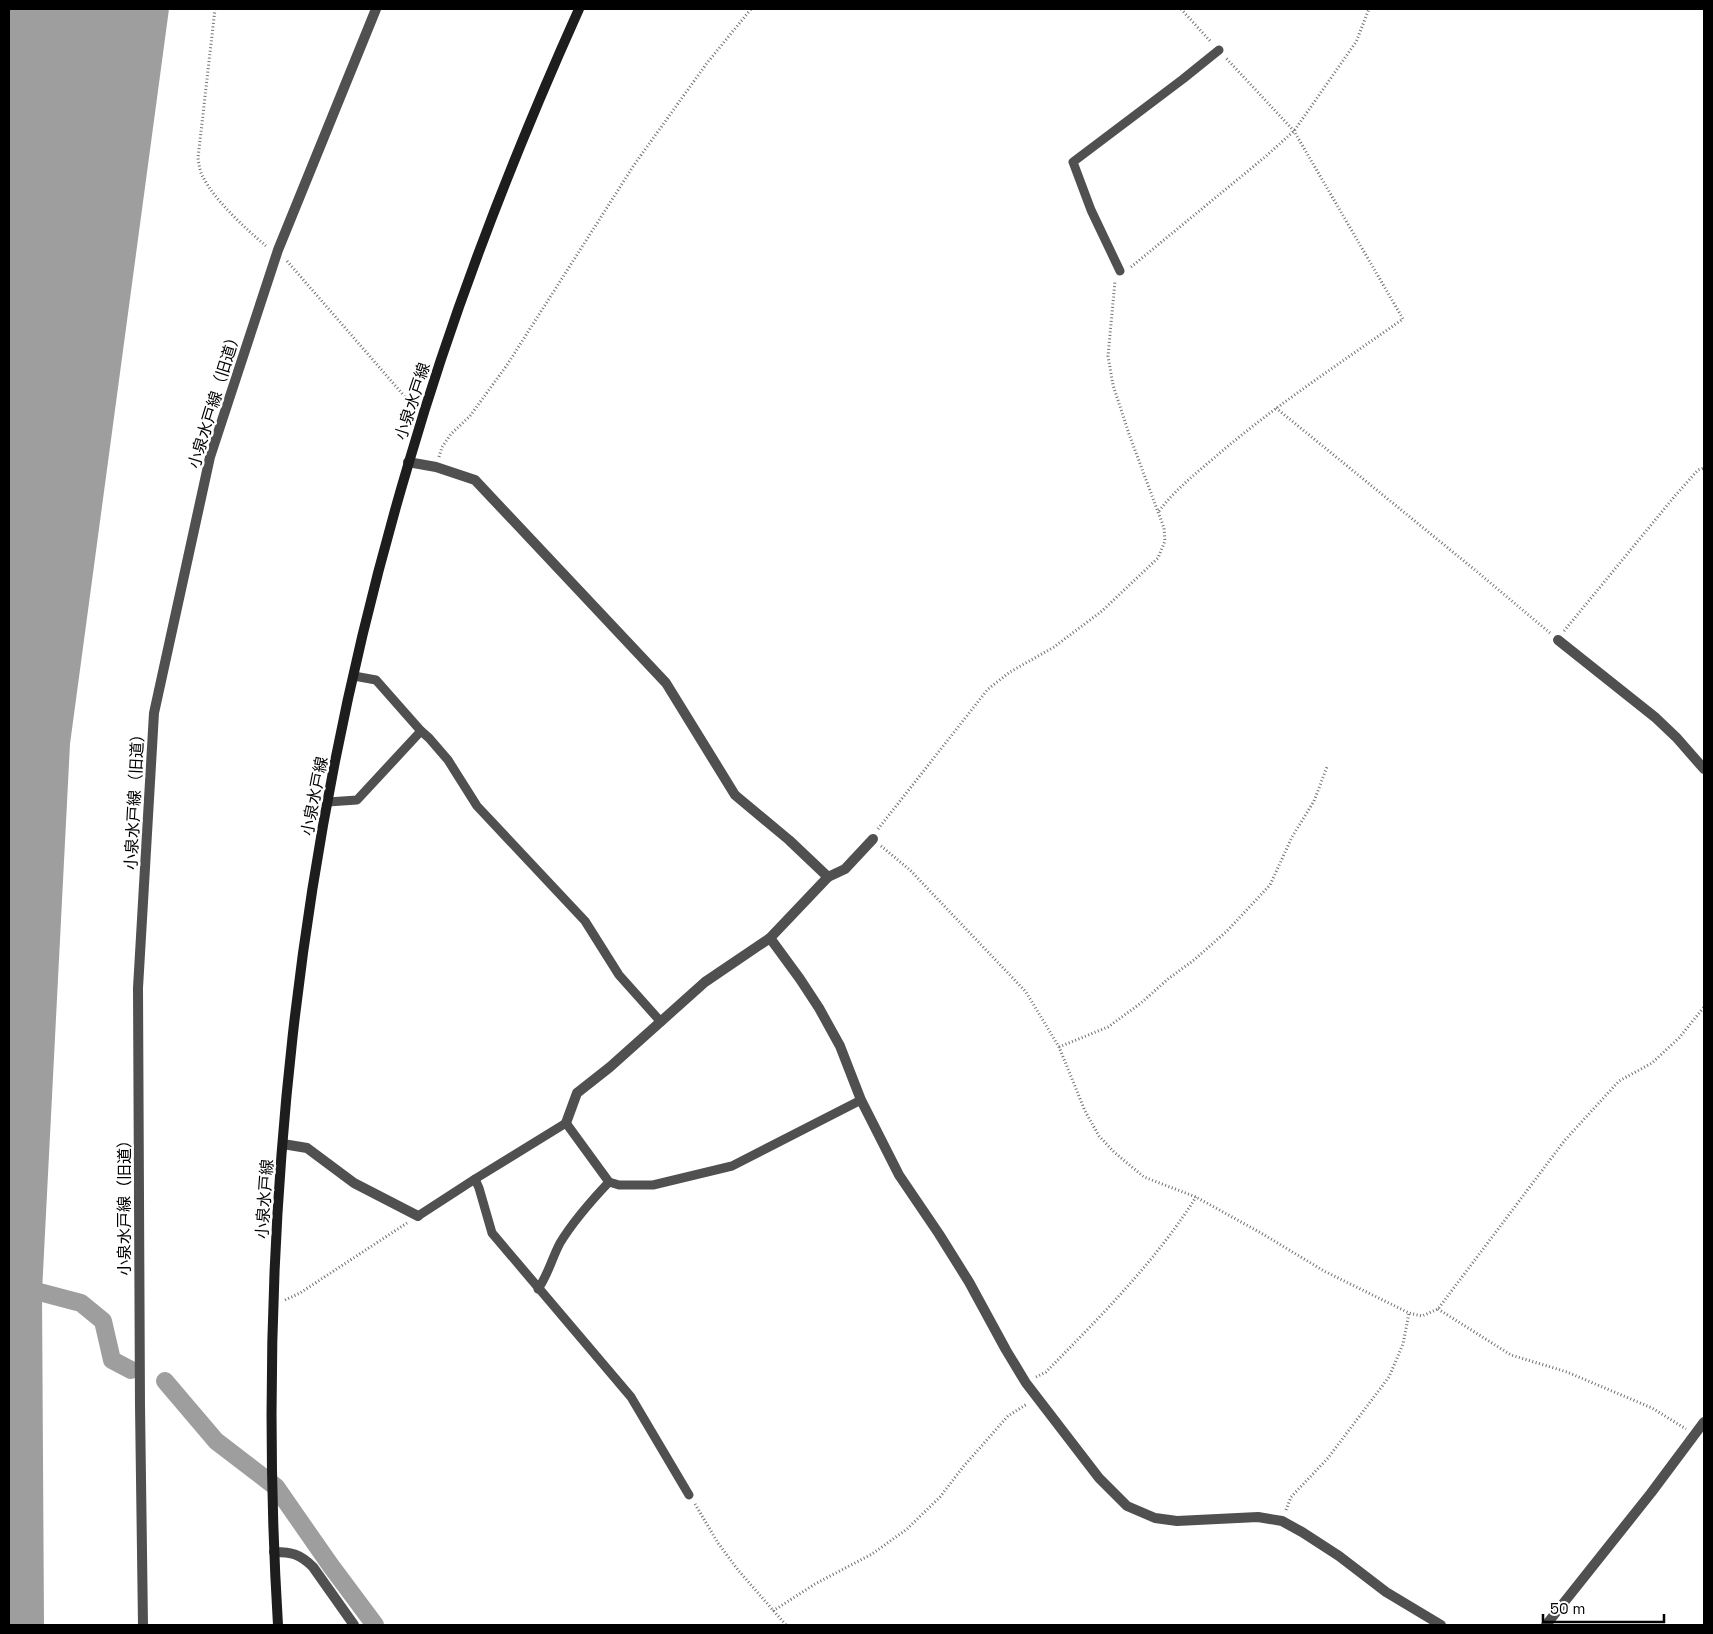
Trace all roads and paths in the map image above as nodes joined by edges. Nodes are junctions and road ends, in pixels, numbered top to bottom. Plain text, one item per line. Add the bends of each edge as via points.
1 (376, 9) edge
2 (579, 9) edge
3 (751, 9) edge
4 (1181, 9) edge
5 (1369, 9) edge
6 (1218, 50) junction
7 (1294, 131) junction
8 (1120, 271) junction
9 (1276, 408) junction
10 (408, 462) junction
11 (436, 467) junction
12 (1704, 468) edge
13 (1159, 512) junction
14 (1558, 640) junction
15 (354, 676) junction
16 (421, 731) junction
17 (1327, 767) dead end
18 (1704, 769) edge
19 (328, 802) junction
20 (873, 839) junction
21 (828, 877) junction
22 (770, 938) junction
23 (1704, 1006) edge
24 (661, 1022) junction
25 (1059, 1047) junction
26 (861, 1100) junction
27 (566, 1123) junction
28 (283, 1144) junction
29 (475, 1179) junction
30 (609, 1182) junction
31 (1196, 1197) junction
32 (418, 1216) junction
33 (538, 1289) junction
34 (273, 1305) junction
35 (1438, 1309) junction
36 (1409, 1313) junction
37 (1026, 1383) junction
38 (1037, 1397) junction
39 (1704, 1422) edge
40 (1694, 1434) junction
41 (689, 1495) joint
42 (1282, 1521) junction
43 (274, 1552) junction
44 (773, 1611) junction
45 (143, 1625) edge
46 (278, 1625) edge
47 (354, 1625) edge
48 (786, 1625) edge
49 (1441, 1625) edge
50 (1546, 1625) edge

1 - 45 street, 小泉水戸線（旧道） via 278,250 210,457 154,713 138,988
2 - 10 main road, 小泉水戸線 via 489,226
3 - 11 path via 707,63 634,166 507,365 470,416 442,447
4 - 6 path
5 - 7 path via 1356,42
6 - 7 path
6 - 8 lane via 1073,162 1090,210
7 - 8 path via 1131,267
7 - 9 path via 1402,319
8 - 13 path via 1114,282 1108,356 1129,434
9 - 13 path via 1172,494
9 - 14 path
10 - 11 street
10 - 15 main road, 小泉水戸線
11 - 21 street via 475,480 666,682 735,796
12 - 14 path via 1698,470 1674,497
13 - 20 path via 1165,541 1158,558 1102,611 1054,647 1010,672 988,689 880,825
14 - 18 street via 1656,718
15 - 16 lane via 376,680
15 - 19 main road, 小泉水戸線
16 - 19 lane via 357,800
16 - 24 lane via 448,760 477,806 585,921 619,975
17 - 25 path via 1314,801 1292,837 1270,885 1227,931 1141,1004 1108,1027
19 - 28 main road, 小泉水戸線 via 294,1020
20 - 21 street via 845,869
20 - 25 path via 910,870 1026,992
21 - 22 street
22 - 24 street via 705,982
22 - 26 street via 800,979 840,1046
23 - 35 path via 1679,1038 1652,1063 1619,1082 1565,1140
24 - 27 street via 577,1093
25 - 31 path via 1085,1111 1099,1136 1144,1177
26 - 30 lane via 732,1166 654,1186
26 - 37 street via 899,1175 969,1282
27 - 29 lane
27 - 30 lane
28 - 32 street via 307,1148 354,1183
28 - 34 main road, 小泉水戸線
29 - 32 lane
29 - 33 lane via 492,1233
30 - 33 lane via 585,1208 560,1244
31 - 36 path via 1324,1272
31 - 37 path via 1183,1218 1118,1298 1046,1372
32 - 34 path via 300,1293
33 - 41 lane via 631,1397
34 - 43 main road, 小泉水戸線 via 271,1444
35 - 36 path via 1422,1316
35 - 40 path via 1511,1355 1567,1372 1652,1408
36 - 42 path via 1403,1344 1389,1377 1328,1458 1291,1497
37 - 38 street
38 - 42 street via 1100,1478 1127,1506 1155,1518 1177,1521 1258,1517
38 - 44 path via 1008,1416 940,1496 907,1529 872,1554
39 - 40 street
40 - 50 street
41 - 44 path via 728,1557
42 - 49 street
43 - 46 main road, 小泉水戸線
43 - 47 street via 290,1552 313,1567
44 - 48 path

